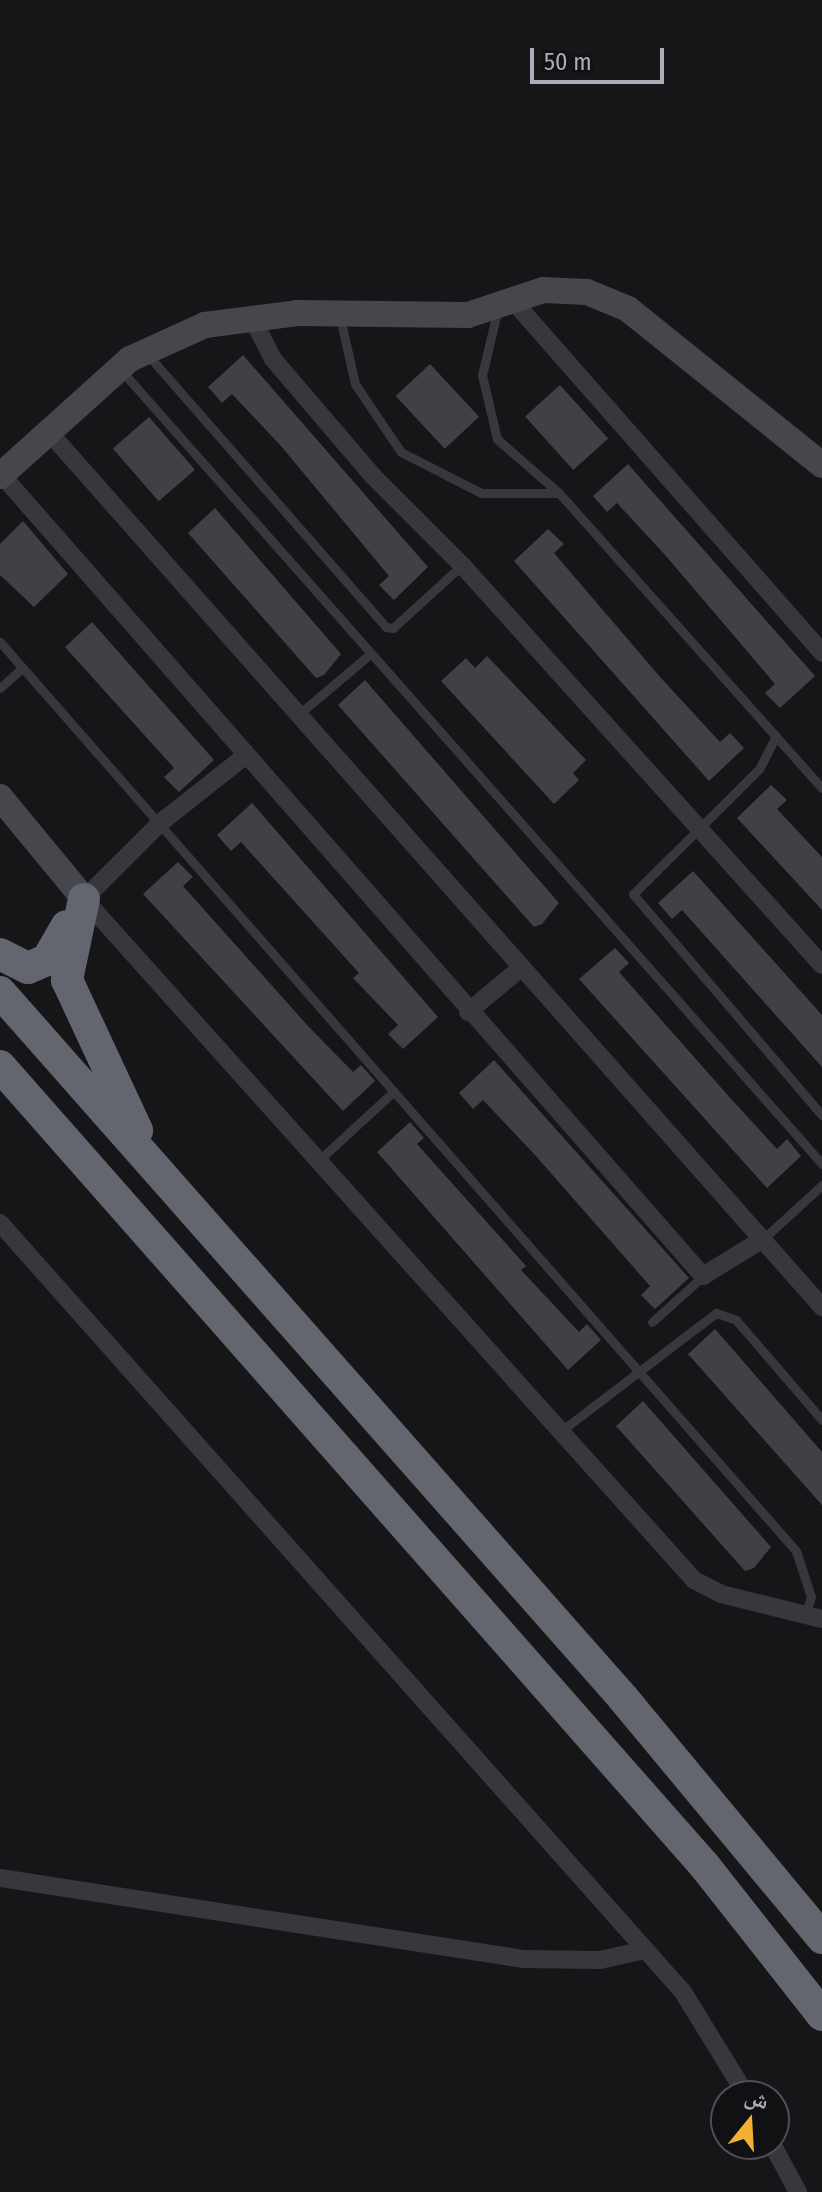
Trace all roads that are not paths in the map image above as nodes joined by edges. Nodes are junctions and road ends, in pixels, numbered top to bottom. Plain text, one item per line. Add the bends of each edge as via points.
1 (506, 305) junction
2 (339, 314) junction
3 (252, 318) junction
4 (145, 352) junction
5 (119, 369) junction
6 (49, 432) junction
7 (822, 465) edge
8 (1, 475) edge
9 (559, 493) junction
10 (462, 565) junction
11 (0, 642) edge
12 (822, 653) edge
13 (370, 654) junction
14 (22, 668) junction
15 (0, 688) edge
16 (299, 714) junction
17 (776, 736) junction
18 (245, 756) junction
19 (822, 788) edge
20 (0, 797) edge
21 (159, 824) junction
22 (697, 826) junction
23 (84, 899) junction
24 (0, 954) edge
25 (822, 965) edge
26 (522, 967) junction
27 (0, 992) edge
28 (468, 1012) junction
29 (0, 1066) edge
30 (394, 1091) junction
31 (822, 1115) edge
32 (318, 1161) junction
33 (822, 1164) edge
34 (160, 1175) junction
35 (822, 1185) edge
36 (0, 1223) edge
37 (763, 1239) junction
38 (703, 1276) junction
39 (822, 1307) edge
40 (652, 1322) dead end
41 (639, 1371) junction
42 (822, 1420) edge
43 (561, 1431) junction
44 (813, 1617) edge
45 (0, 1878) edge
46 (822, 1938) edge
47 (645, 1950) junction
48 (822, 2015) edge
49 (738, 2080) edge
50 (781, 2160) edge
51 (798, 2192) edge

1 - 2 street via 468,315
1 - 7 street via 543,290 587,292 628,309
1 - 9 lane via 482,375 485,408 497,439
1 - 12 street
2 - 3 street
2 - 9 lane via 355,384 401,452 481,493
3 - 4 street via 205,325
3 - 10 street via 273,359 373,476
4 - 5 street
4 - 10 lane via 386,627 393,628
5 - 6 street
5 - 13 lane
6 - 8 street
6 - 16 street
8 - 18 street
9 - 17 lane
10 - 22 street
11 - 14 lane
13 - 16 lane
13 - 33 lane
14 - 15 lane
14 - 21 lane
16 - 26 street
17 - 19 lane
17 - 22 lane via 759,769
18 - 21 street
18 - 28 street
20 - 23 street
21 - 23 street
21 - 30 lane
22 - 25 street
22 - 31 lane via 638,882 635,904
23 - 24 highway via 47,960 28,968
23 - 32 street
23 - 34 highway via 67,980
26 - 28 street
26 - 37 street
27 - 34 highway
28 - 38 street
29 - 48 highway via 704,1865
30 - 32 lane
30 - 41 lane
32 - 43 street
34 - 46 highway via 623,1698
35 - 37 lane
36 - 47 street
37 - 38 street
37 - 39 street
38 - 40 lane
41 - 42 lane via 709,1315 723,1314
41 - 43 lane
41 - 44 lane via 796,1551
43 - 44 street via 702,1586
45 - 47 street via 523,1959 600,1960
47 - 49 street via 715,2037
50 - 51 street

